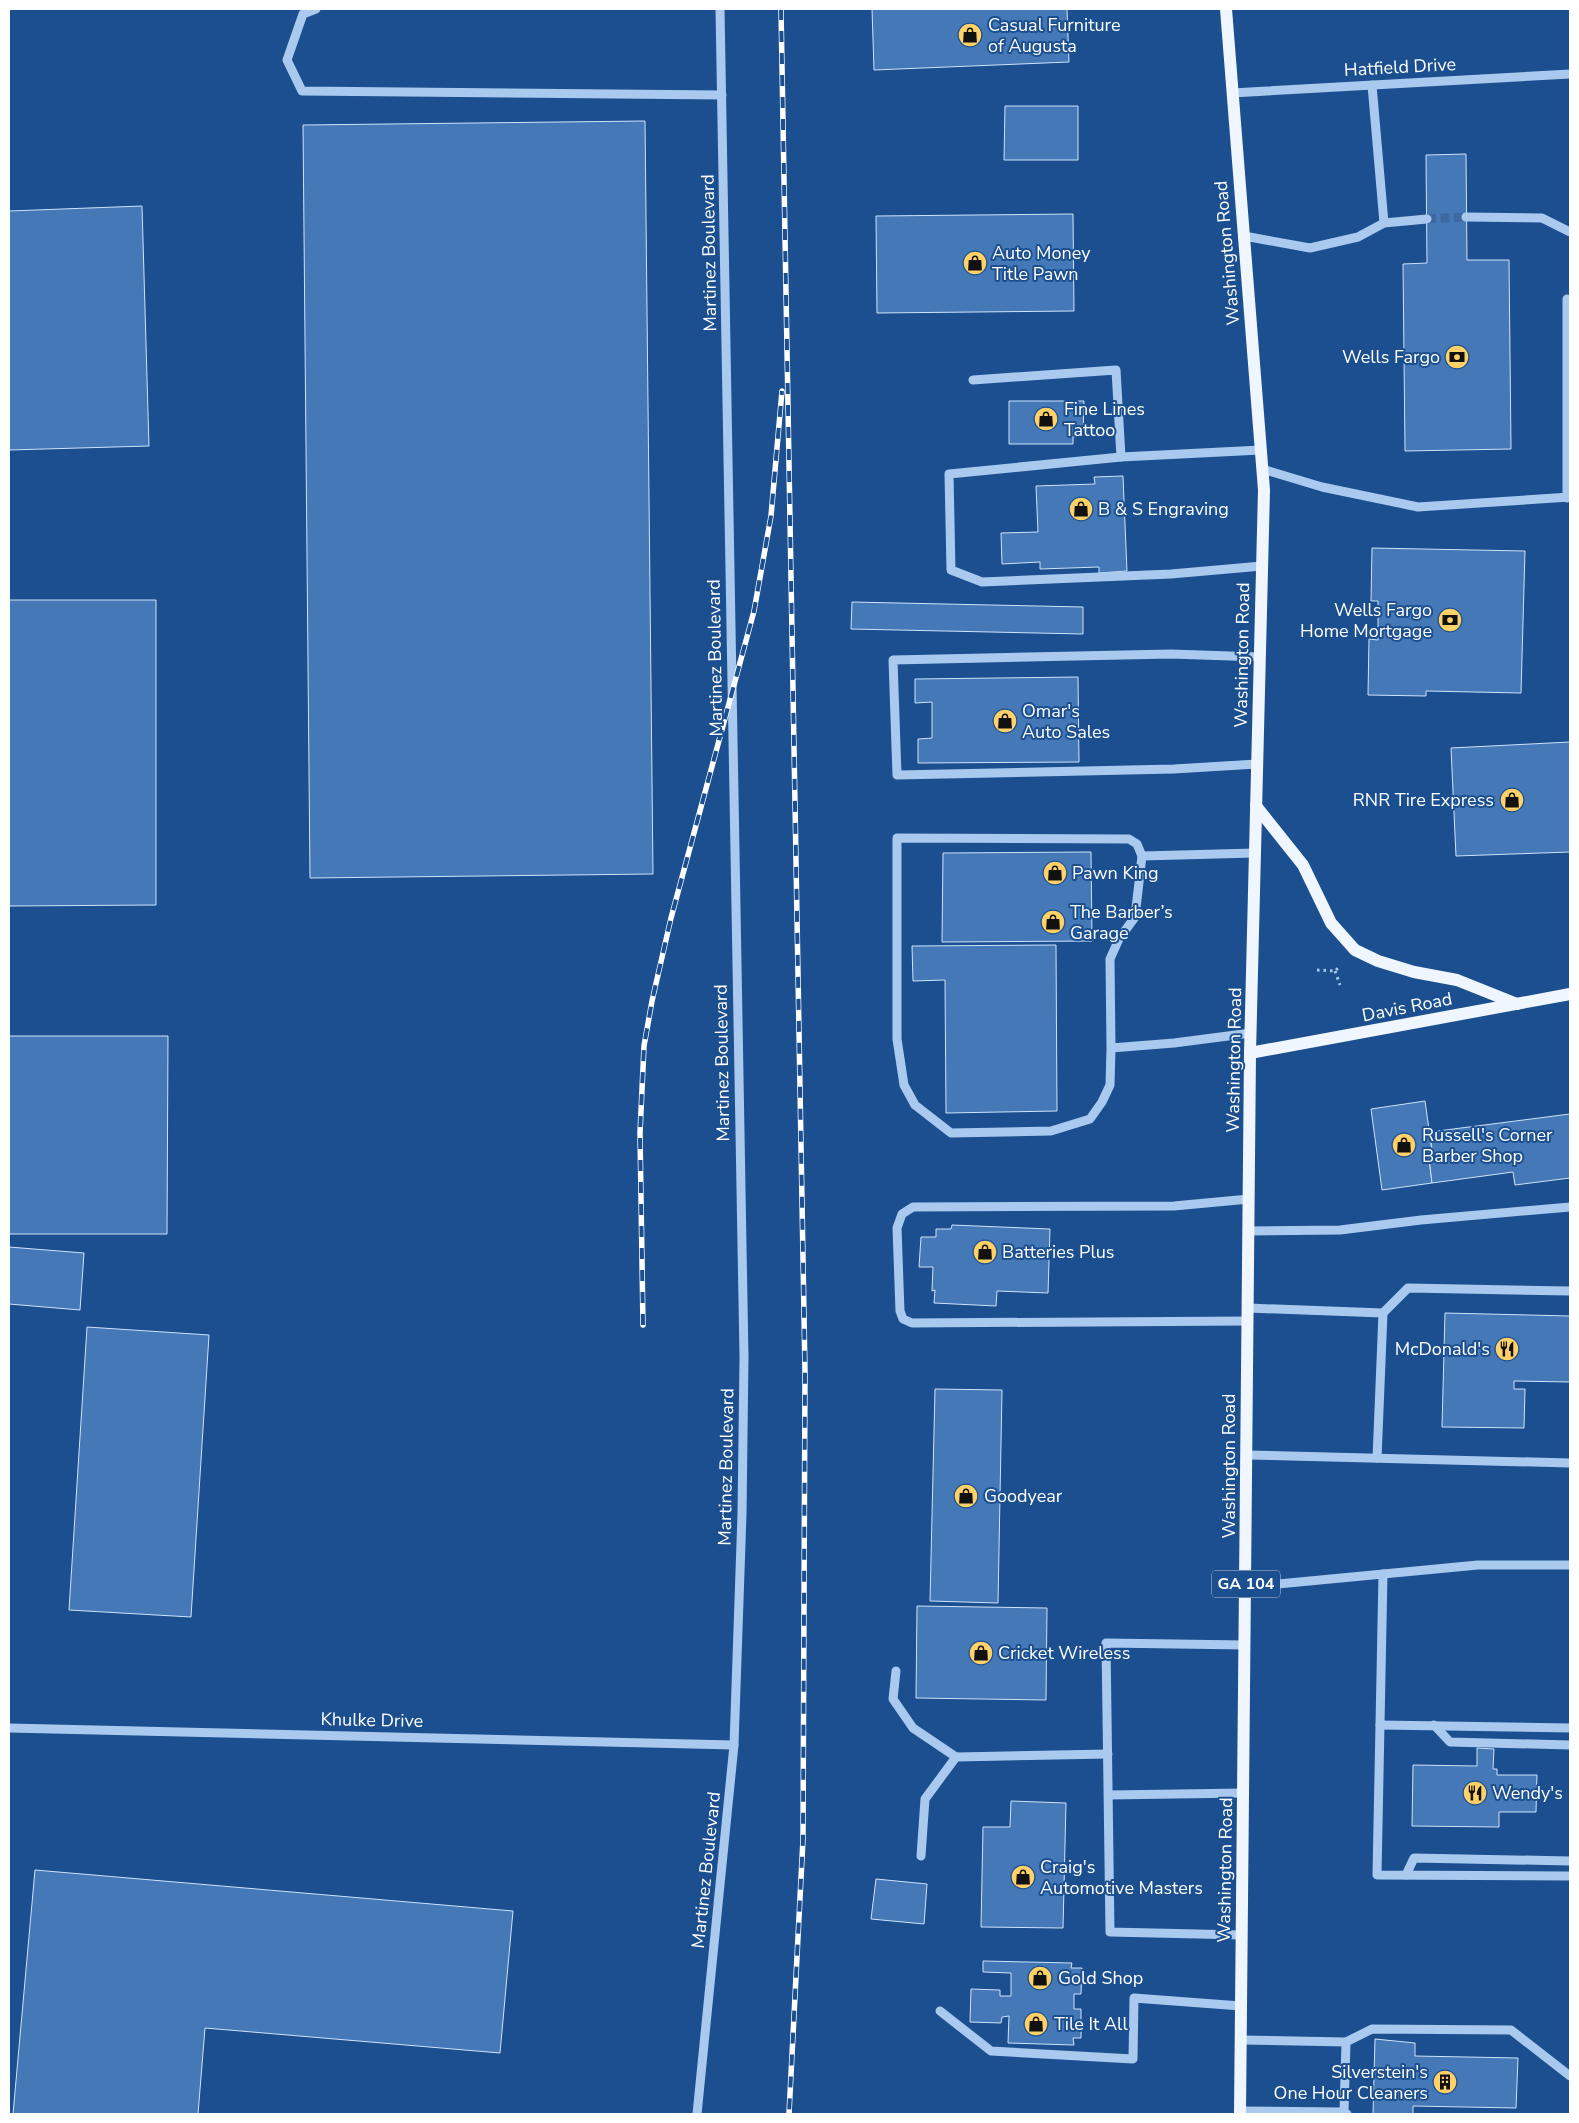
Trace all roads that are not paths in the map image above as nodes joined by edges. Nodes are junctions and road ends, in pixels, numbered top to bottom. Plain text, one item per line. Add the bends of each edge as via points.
1 (316, 9) edge
2 (720, 9) edge
3 (1226, 9) edge
4 (1570, 74) edge
5 (1372, 85) junction
6 (1232, 93) junction
7 (722, 95) junction
8 (1466, 217) tunnel mouth
9 (1427, 219) tunnel mouth
10 (1384, 223) junction
11 (1570, 232) edge
12 (1244, 236) junction
13 (1570, 300) edge
14 (973, 380) dead end
15 (1261, 450) junction
16 (1122, 458) junction
17 (1262, 469) junction
18 (1568, 498) edge
19 (1262, 566) junction
20 (1260, 657) junction
21 (1257, 764) junction
22 (1256, 806) junction
23 (1255, 853) junction
24 (1142, 856) junction
25 (1570, 994) edge
26 (1517, 1004) junction
27 (1251, 1033) junction
28 (1111, 1048) junction
29 (1250, 1054) junction
30 (1249, 1199) junction
31 (1570, 1207) edge
32 (1249, 1231) junction
33 (1570, 1291) edge
34 (1383, 1313) junction
35 (1248, 1315) junction
36 (1247, 1455) junction
37 (1377, 1458) junction
38 (1570, 1463) edge
39 (1570, 1565) edge
40 (1384, 1574) junction
41 (1246, 1587) junction
42 (1245, 1645) junction
43 (896, 1671) dead end
44 (1380, 1725) junction
45 (1434, 1726) junction
46 (9, 1728) edge
47 (1570, 1728) edge
48 (734, 1745) junction
49 (1570, 1745) edge
50 (1108, 1754) junction
51 (956, 1757) junction
52 (1244, 1793) junction
53 (1109, 1795) junction
54 (921, 1856) dead end
55 (1570, 1861) edge
56 (1406, 1876) junction
57 (1570, 1876) edge
58 (1242, 1935) junction
59 (1241, 2006) junction
60 (940, 2011) dead end
61 (1241, 2040) junction
62 (1346, 2042) junction
63 (1570, 2076) edge
64 (1240, 2113) edge
65 (1345, 2113) edge
66 (696, 2114) edge

1 - 7 street via 303,14 287,60 302,91
2 - 7 street, Martinez Boulevard
3 - 6 main road, Washington Road / GA 104
4 - 5 street, Hatfield Drive
5 - 6 street, Hatfield Drive
5 - 10 street
6 - 12 main road, Washington Road / GA 104
7 - 48 street, Martinez Boulevard via 744,1357
8 - 11 street via 1542,218
9 - 10 street
10 - 12 street via 1358,237 1310,248
12 - 15 main road, Washington Road / GA 104
13 - 18 street via 1567,300
14 - 16 street via 1116,370
15 - 16 street
15 - 17 main road, Washington Road / GA 104
16 - 19 street via 949,474 951,570 982,582 1170,574
17 - 18 street via 1322,487 1418,507
17 - 19 main road, Washington Road / GA 104
19 - 20 main road, Washington Road / GA 104
20 - 21 main road, Washington Road / GA 104
20 - 21 street via 1171,654 893,660 897,775
21 - 22 main road, Washington Road / GA 104
22 - 23 main road, Washington Road / GA 104
22 - 26 main road via 1302,865 1331,923 1355,950 1414,972 1457,980
23 - 24 street
23 - 27 main road, Washington Road / GA 104
24 - 28 street via 1135,917 1110,959
24 - 28 street via 1138,844 1129,839 897,838 897,1039 904,1085 915,1105 951,1134 1051,1131 1090,1118 1102,1102 1110,1085
25 - 26 main road, Davis Road
26 - 29 main road, Davis Road
27 - 28 street
27 - 29 main road, Washington Road / GA 104
29 - 30 main road, Washington Road / GA 104
30 - 32 main road, Washington Road / GA 104
30 - 35 street via 1174,1206 912,1207 902,1214 897,1228 900,1311 903,1318 912,1323
31 - 32 street via 1340,1230
32 - 35 main road, Washington Road / GA 104
33 - 34 street via 1408,1288
34 - 35 street
34 - 37 street
35 - 36 main road, Washington Road / GA 104
36 - 37 street
36 - 41 main road, Washington Road / GA 104
37 - 38 street
39 - 40 street via 1478,1565
40 - 41 street
40 - 44 street
41 - 42 main road, Washington Road / GA 104
42 - 50 street via 1106,1644
42 - 52 main road, Washington Road / GA 104
43 - 51 street via 893,1699 913,1728
44 - 45 street
44 - 56 street via 1378,1875
45 - 47 street
45 - 49 street via 1450,1742
46 - 48 street, Khulke Drive
48 - 66 street, Martinez Boulevard
50 - 51 street
50 - 53 street
51 - 54 street via 925,1798
52 - 53 street
52 - 58 main road, Washington Road / GA 104
53 - 58 street via 1110,1932
55 - 56 street via 1414,1858
56 - 57 street
58 - 59 main road, Washington Road / GA 104
59 - 60 street via 1134,1998 1133,2059 991,2051
59 - 61 main road, Washington Road / GA 104
61 - 62 street
61 - 64 main road, Washington Road / GA 104
62 - 63 street via 1372,2029 1511,2030
62 - 65 street
64 - 65 street

